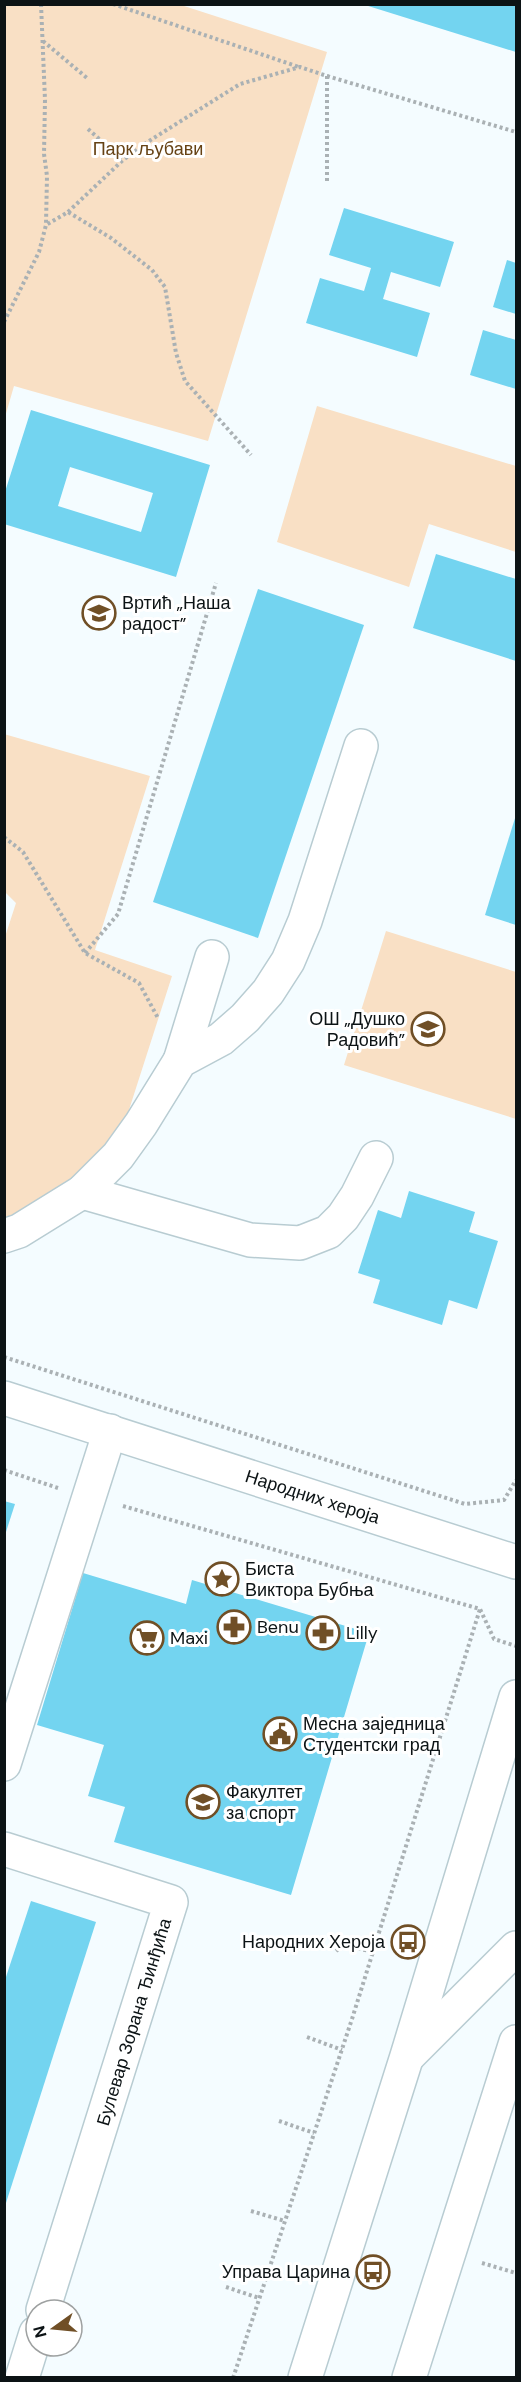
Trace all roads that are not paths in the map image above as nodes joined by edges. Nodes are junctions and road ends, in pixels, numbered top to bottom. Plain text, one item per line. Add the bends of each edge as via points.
1 (362, 746) dead end
2 (212, 957) dead end
3 (180, 1061) junction
4 (376, 1158) dead end
5 (82, 1192) junction
6 (4, 1236) edge
7 (4, 1398) edge
8 (110, 1431) junction
9 (516, 1562) edge
10 (516, 1697) edge
11 (4, 1764) edge
12 (4, 1849) edge
13 (516, 1948) edge
14 (516, 2042) edge
15 (407, 2056) junction
16 (47, 2298) edge
17 (28, 2358) edge
18 (22, 2378) edge
19 (305, 2378) edge
20 (410, 2378) edge

1 - 3 street via 305,921 288,961 245,1018 221,1039
2 - 3 street
3 - 5 street via 118,1156
4 - 5 street via 343,1217 328,1232 300,1243 250,1240
5 - 6 street via 19,1231
7 - 8 street, Народних хероја
8 - 9 street, Народних хероја
8 - 11 street
10 - 15 street
12 - 16 street, Булевар Зорана Ђинђића via 171,1902
13 - 15 street
14 - 20 street
15 - 19 street
17 - 18 street

